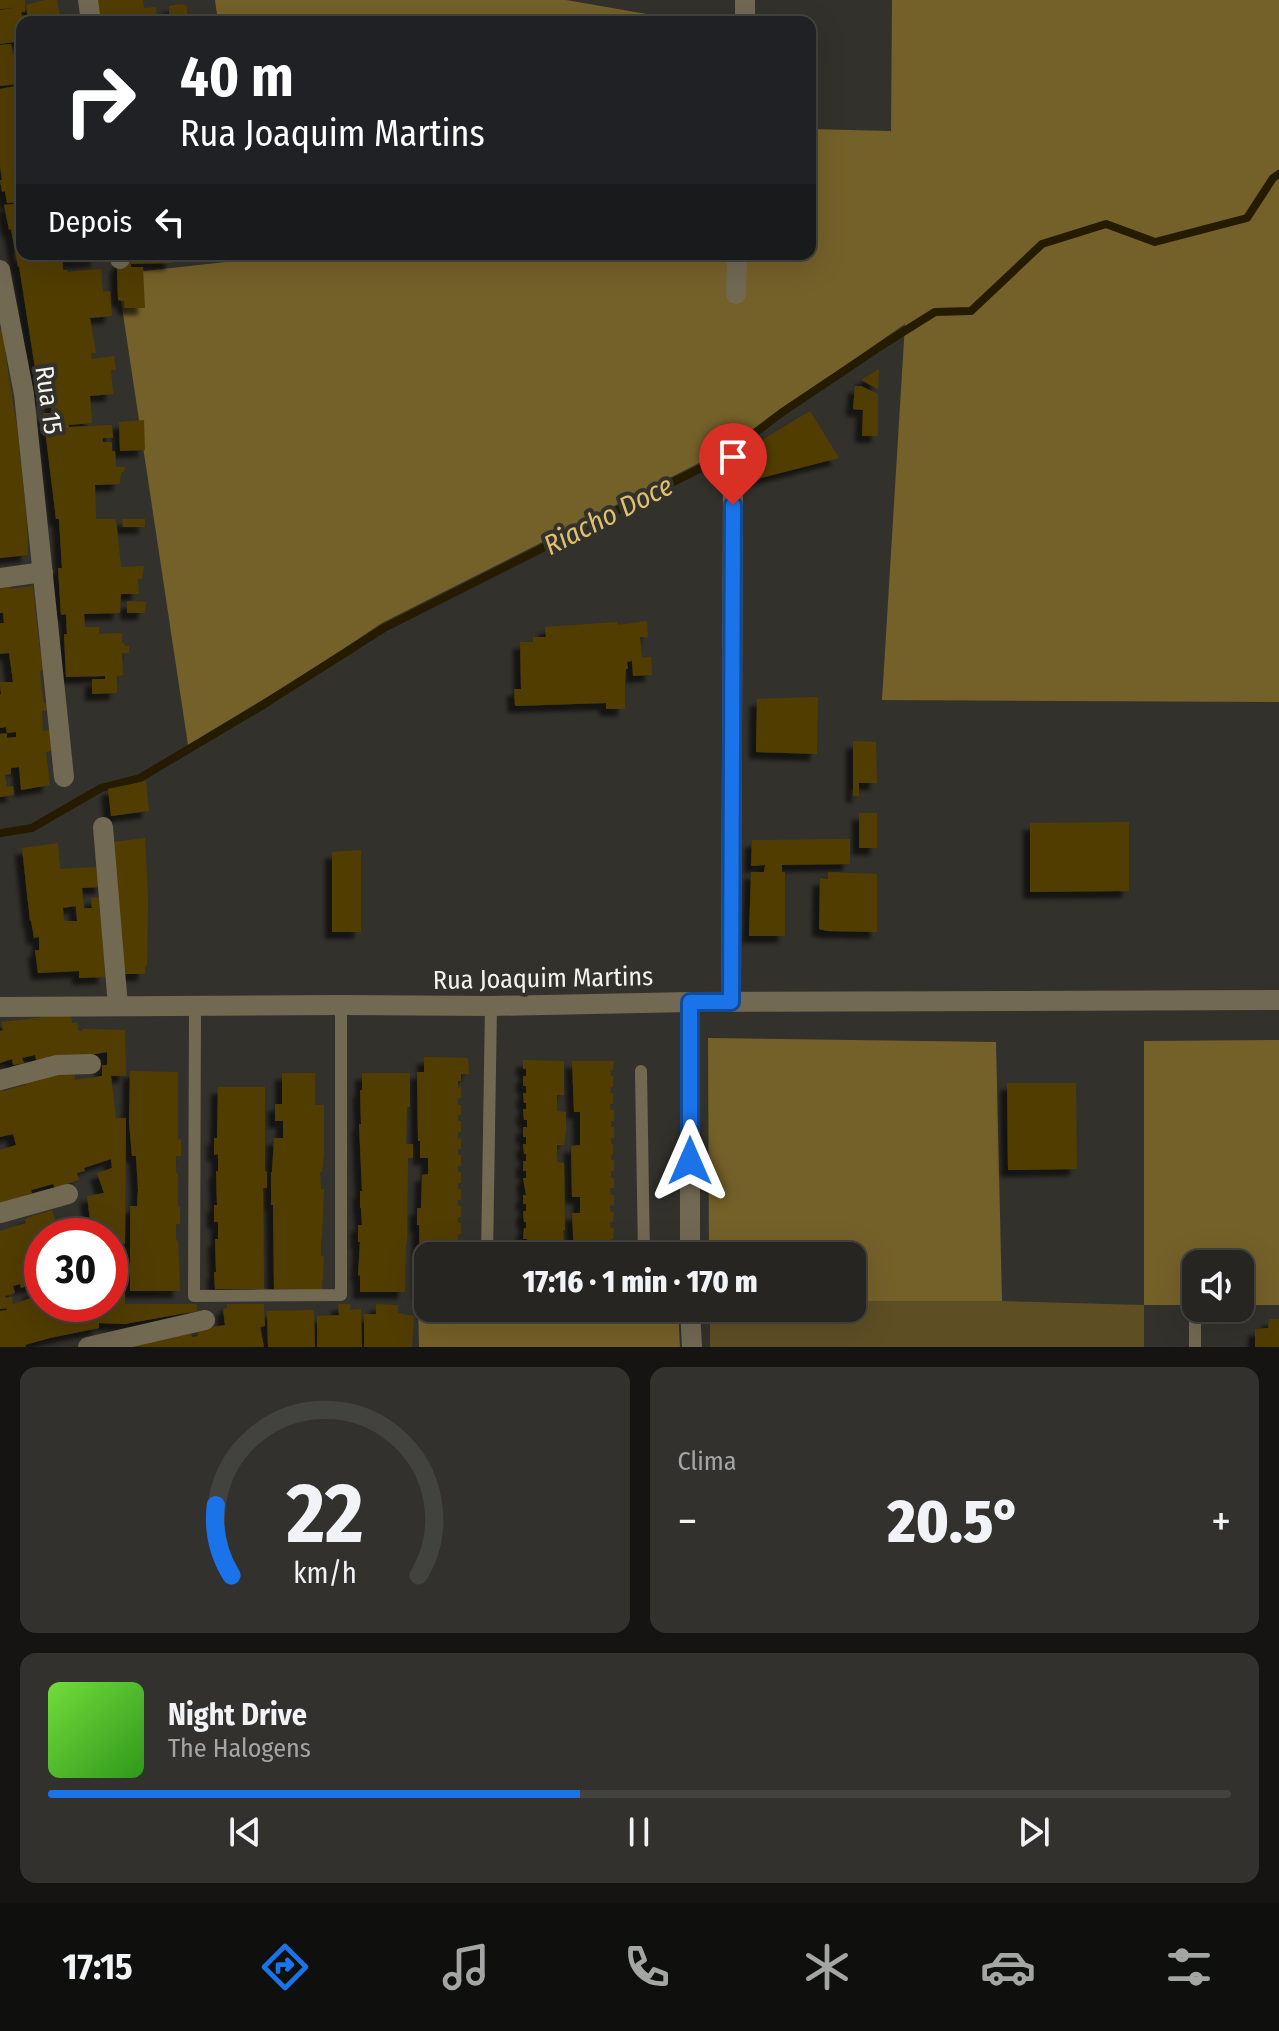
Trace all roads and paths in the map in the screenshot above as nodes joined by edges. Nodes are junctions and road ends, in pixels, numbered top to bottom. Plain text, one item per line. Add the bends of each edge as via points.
1 (737, 260) edge
2 (0, 270) edge
3 (736, 294) dead end
4 (733, 474) dead end
5 (43, 572) junction
6 (0, 578) edge
7 (64, 777) dead end
8 (103, 827) dead end
9 (1279, 1000) edge
10 (690, 1002) junction
11 (731, 1002) junction
12 (195, 1005) junction
13 (341, 1005) junction
14 (118, 1006) junction
15 (491, 1006) junction
16 (0, 1007) edge
17 (91, 1064) dead end
18 (641, 1071) dead end
19 (0, 1080) edge
20 (68, 1194) dead end
21 (0, 1213) edge
22 (487, 1242) edge
23 (644, 1242) edge
24 (690, 1242) edge
25 (205, 1320) dead end
26 (691, 1322) edge
27 (1195, 1322) edge
28 (88, 1347) edge
29 (692, 1347) edge
30 (1195, 1347) edge

1 - 3 street
2 - 5 street, Rua 15 via 24,394
4 - 11 street
5 - 6 street
5 - 7 street, Rua 15
8 - 14 street
9 - 11 street, Rua Joaquim Martins
10 - 11 street, Rua Joaquim Martins
10 - 15 street, Rua Joaquim Martins
10 - 24 street
12 - 13 street, Rua Joaquim Martins
12 - 13 lane via 194,1296 341,1295
12 - 14 street, Rua Joaquim Martins
13 - 15 street, Rua Joaquim Martins
14 - 16 street, Rua Joaquim Martins
15 - 22 lane
17 - 19 street via 57,1065
18 - 23 lane
20 - 21 street
25 - 28 street
26 - 29 street
27 - 30 lane

